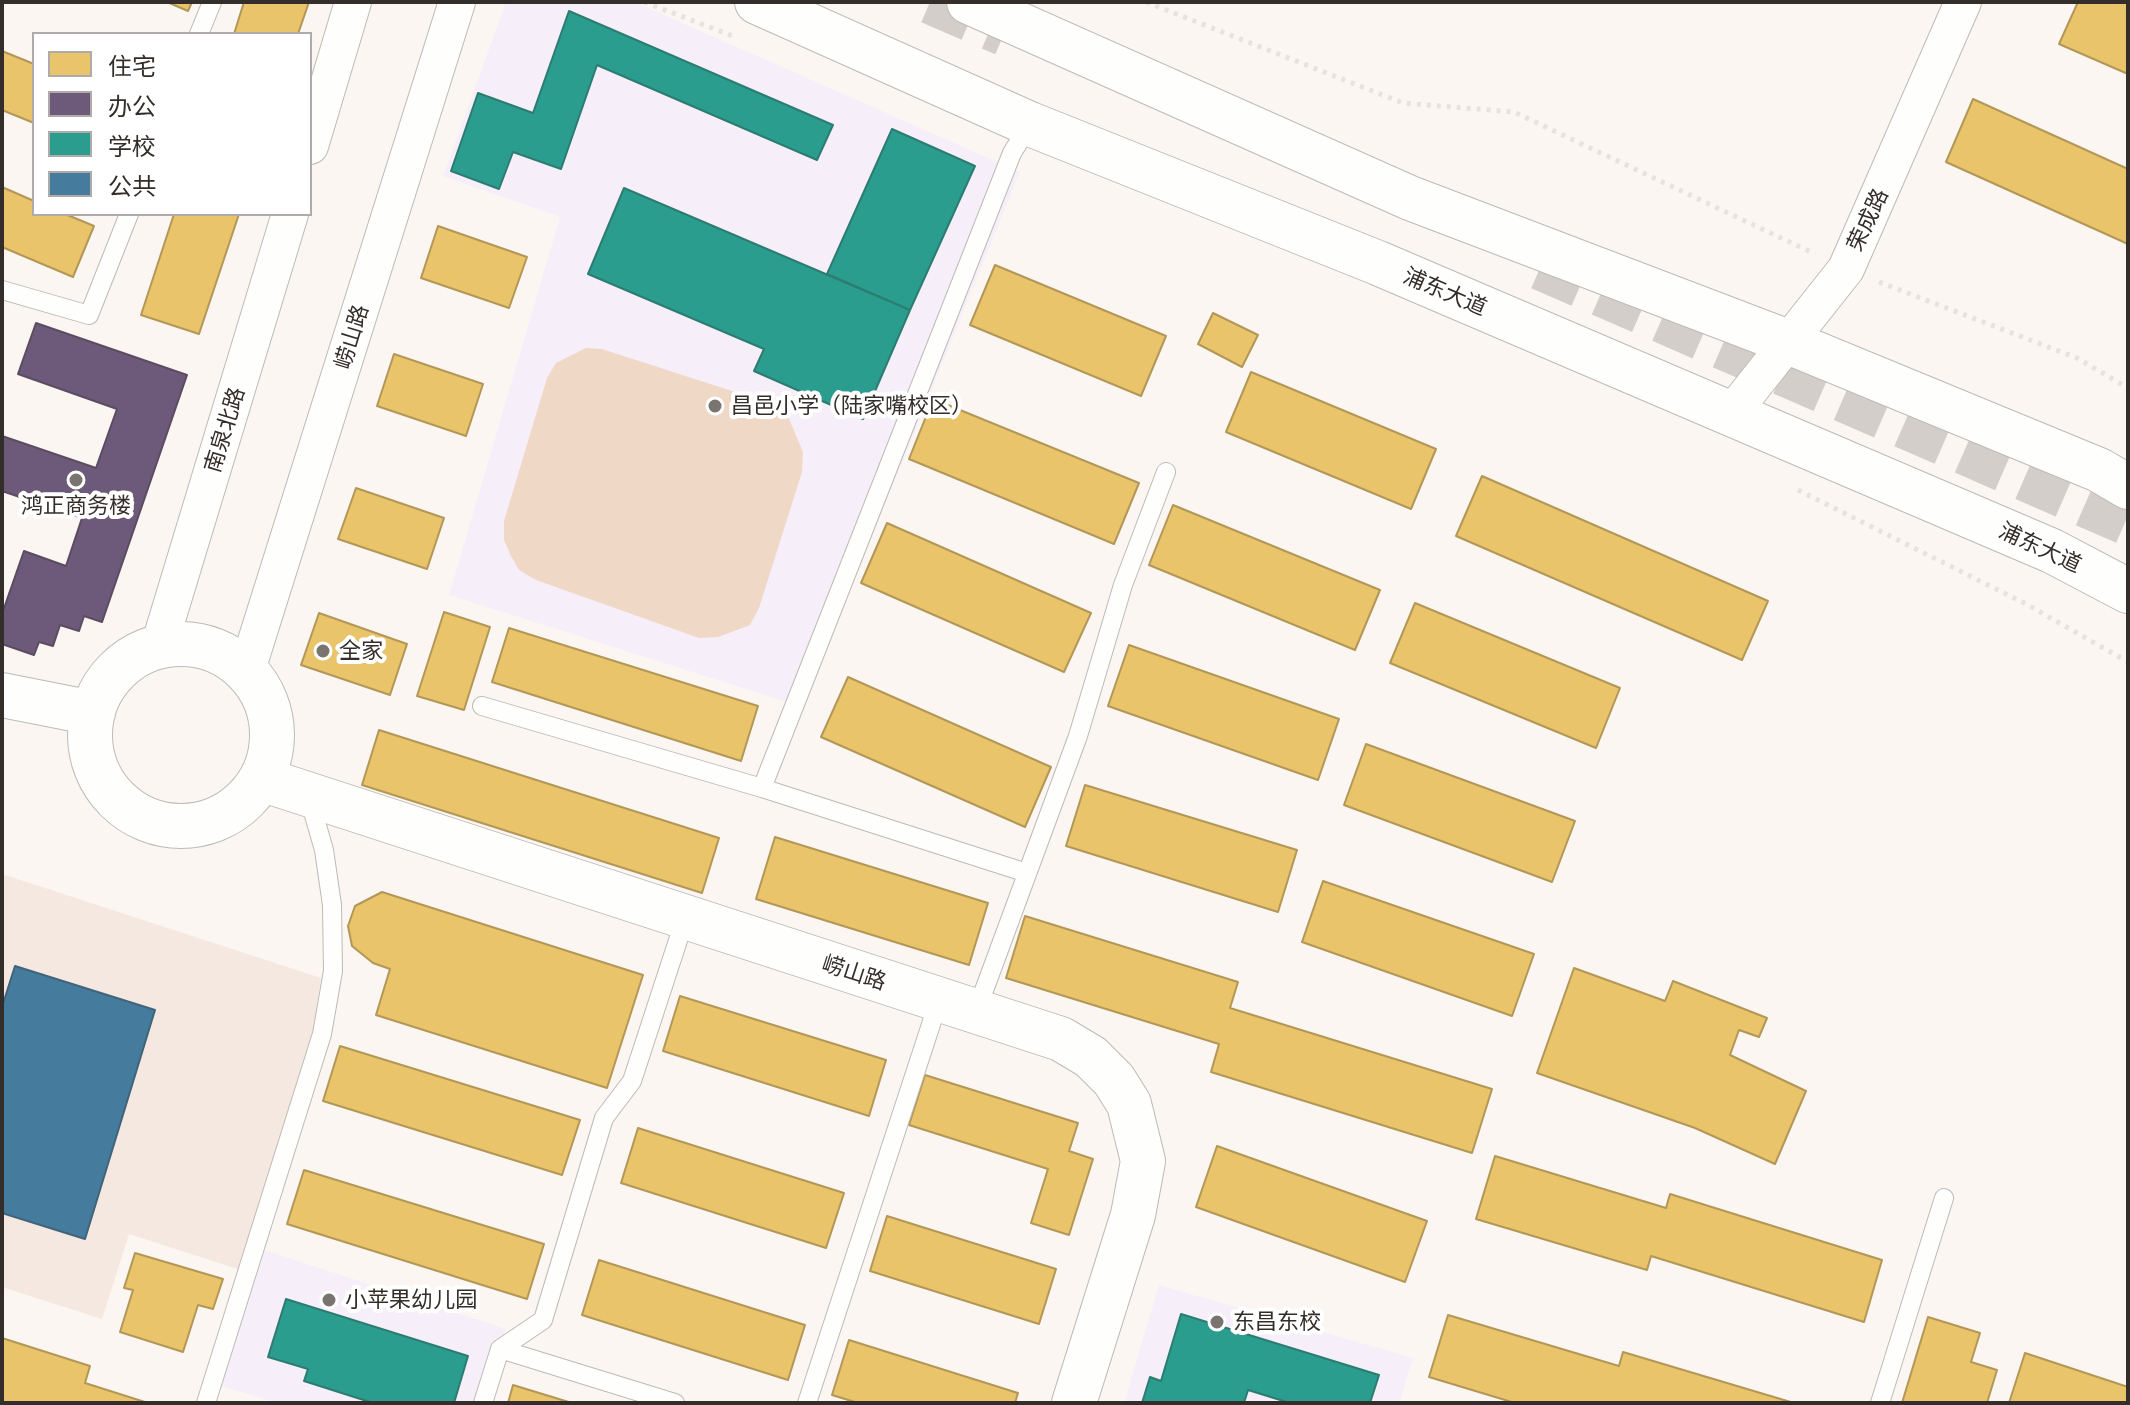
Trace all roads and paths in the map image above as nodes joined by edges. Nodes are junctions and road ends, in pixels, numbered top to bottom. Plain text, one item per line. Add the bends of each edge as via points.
1 (212, 2) edge
2 (353, 2) edge
3 (457, 2) edge
4 (757, 2) edge
5 (969, 2) tunnel mouth
6 (996, 2) tunnel mouth
7 (1146, 2) edge
8 (1963, 2) edge
9 (1023, 16) edge
10 (200, 32) edge
11 (1030, 124) junction
12 (312, 139) edge
13 (128, 216) edge
14 (289, 216) edge
15 (1846, 269) junction
16 (2, 290) edge
17 (1788, 342) junction
18 (2128, 388) edge
19 (1731, 414) junction
20 (1166, 472) dead end
21 (2128, 487) edge
22 (2128, 591) edge
23 (159, 646) junction
24 (246, 673) junction
25 (2, 695) edge
26 (482, 706) dead end
27 (93, 713) junction
28 (261, 779) junction
29 (762, 788) junction
30 (308, 795) junction
31 (1027, 873) junction
32 (685, 919) junction
33 (958, 1006) junction
34 (1944, 1198) dead end
35 (500, 1349) junction
36 (206, 1403) edge
37 (483, 1403) edge
38 (675, 1403) edge
39 (807, 1403) edge
40 (1074, 1403) edge
41 (1880, 1403) edge

1 - 10 lane
2 - 12 street
3 - 24 street, 崂山路
4 - 11 main road, 浦东大道
5 - 9 main road
6 - 9 main road
7 - 15 path via 1403,103 1514,112
8 - 15 street, 荣成路
9 - 17 main road via 1410,198
11 - 19 main road, 浦东大道 via 1378,263
11 - 29 lane via 1012,153
13 - 16 lane via 89,315
14 - 23 street, 南泉北路
15 - 17 street, 荣成路
15 - 18 path via 2077,358
17 - 19 street, 荣成路
17 - 21 main road via 2099,470
19 - 22 main road, 浦东大道 via 2052,551
20 - 31 lane
23 - 24 main road via 210,649
23 - 27 main road via 133,657 111,676
24 - 28 main road via 263,696 271,724 271,753
25 - 27 main road
26 - 29 lane
27 - 28 main road via 93,760 106,788 128,809 155,823 186,826 215,819 242,804
28 - 30 main road, 崂山路
29 - 31 lane
30 - 32 main road, 崂山路
30 - 36 lane via 332,905 333,971 322,1034
31 - 33 lane
32 - 33 main road, 崂山路
32 - 35 lane via 632,1081 604,1118 543,1320
33 - 39 lane
33 - 40 main road, 崂山路 via 1061,1039 1091,1057 1114,1080 1138,1130 1143,1161 1139,1188
34 - 41 lane
35 - 37 lane
35 - 38 lane

